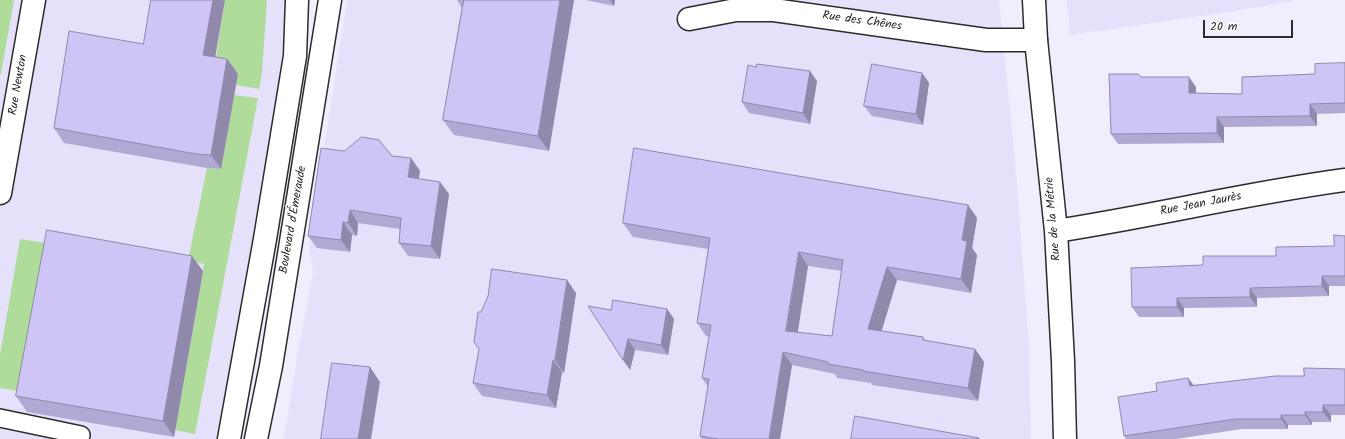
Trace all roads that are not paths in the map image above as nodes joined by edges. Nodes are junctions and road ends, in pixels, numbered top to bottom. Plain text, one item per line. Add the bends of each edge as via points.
1 (34, 0) edge
2 (297, 0) edge
3 (330, 0) edge
4 (1034, 0) edge
5 (689, 19) dead end
6 (1036, 40) junction
7 (1345, 180) edge
8 (0, 193) edge
9 (1056, 231) junction
10 (0, 418) edge
11 (81, 435) dead end
12 (229, 439) edge
13 (256, 439) edge
14 (1065, 439) edge

1 - 8 street, Rue Newton
2 - 12 street, Boulevard d'Émeraude via 295,56
3 - 13 street, Boulevard d'Émeraude via 271,366
4 - 6 street, Rue de la Métrie
5 - 6 street, Rue des Chênes via 736,10 774,10 986,40
6 - 9 street, Rue de la Métrie
7 - 9 street, Rue Jean Jaurès via 1285,188 1122,221
9 - 14 street, Rue de la Métrie
10 - 11 lane

